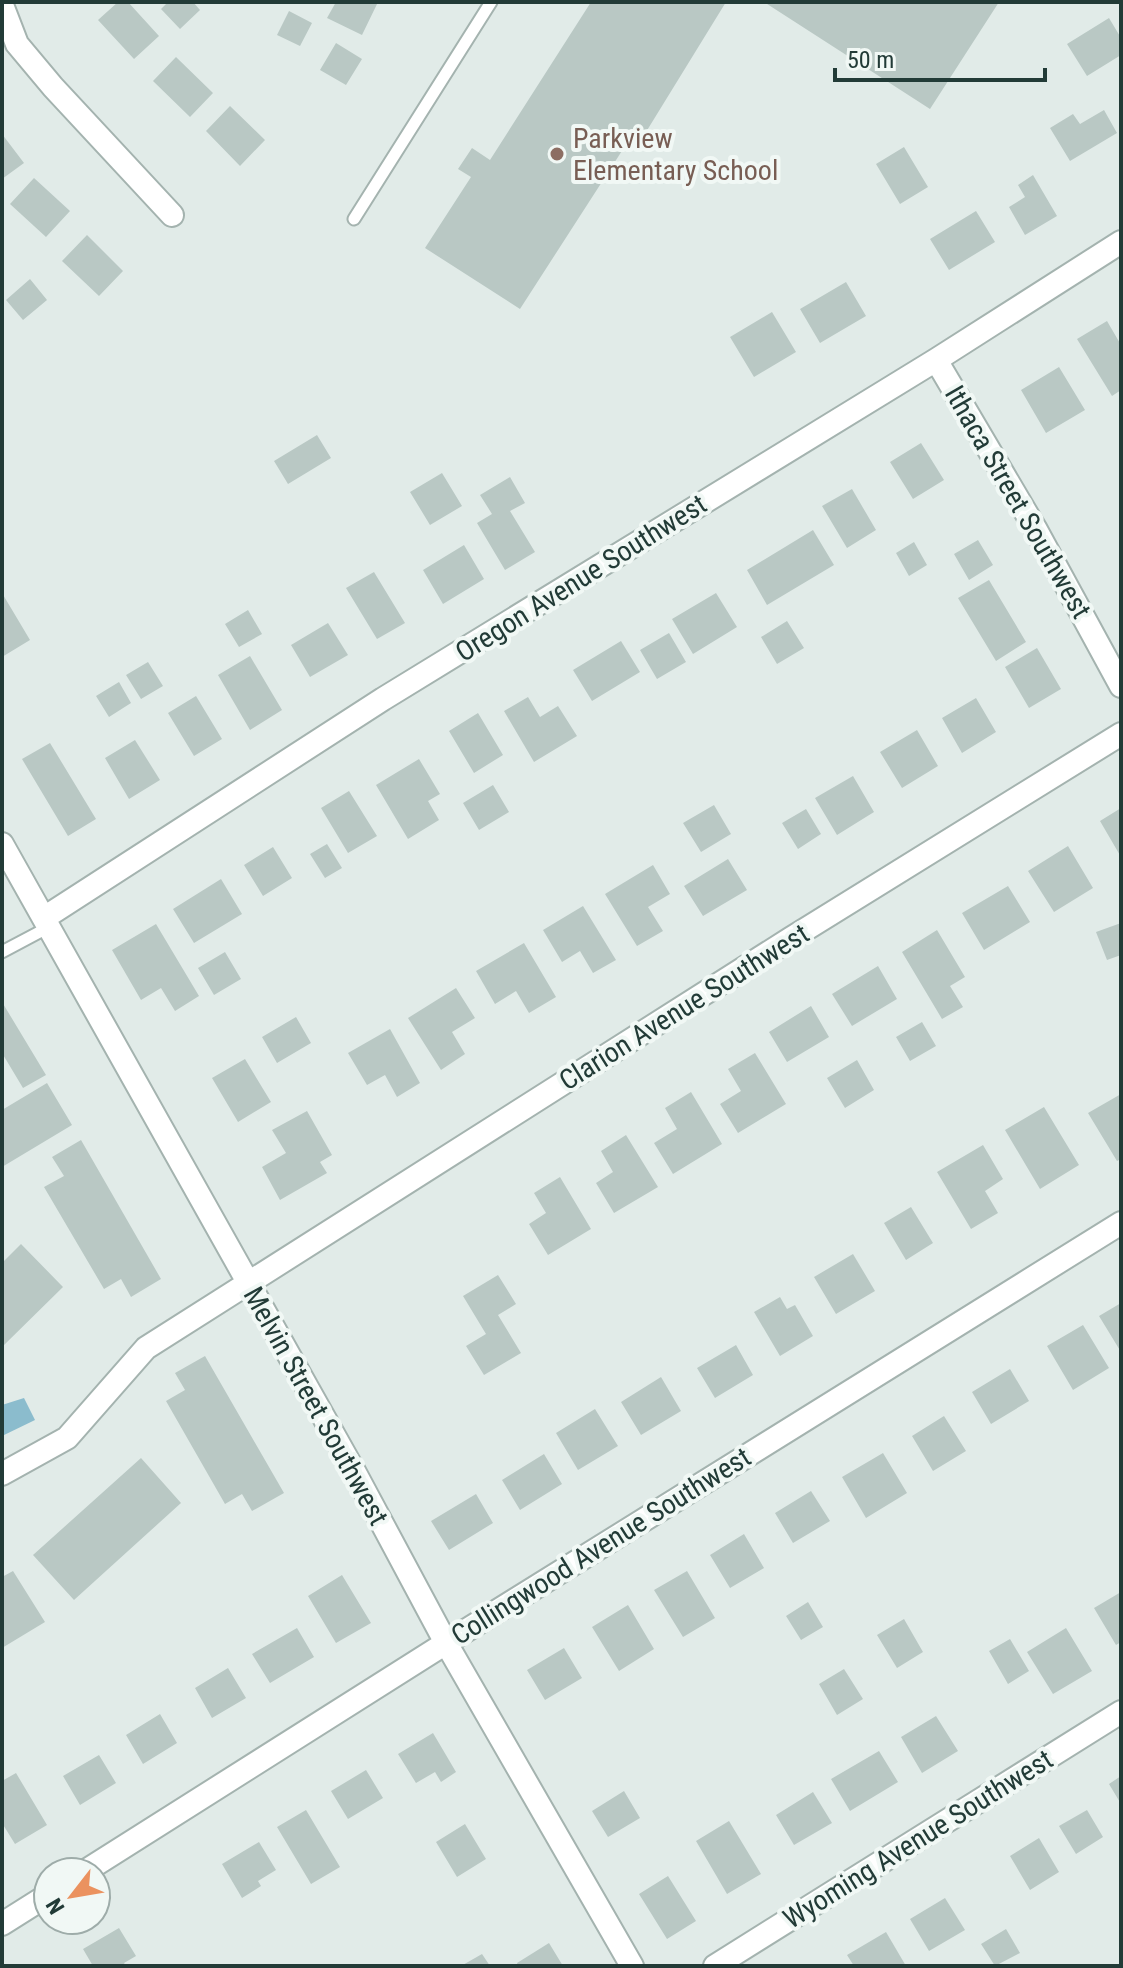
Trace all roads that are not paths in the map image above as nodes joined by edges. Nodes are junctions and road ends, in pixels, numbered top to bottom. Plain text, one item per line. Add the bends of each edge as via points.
1 (491, 2) edge
2 (2, 5) edge
3 (172, 215) dead end
4 (354, 219) dead end
5 (1121, 242) edge
6 (936, 360) junction
7 (1121, 686) edge
8 (1121, 734) edge
9 (2, 844) edge
10 (46, 923) junction
11 (2, 952) edge
12 (1121, 1223) edge
13 (248, 1283) junction
14 (2, 1474) edge
15 (446, 1643) junction
16 (1121, 1712) edge
17 (109, 1856) edge
18 (32, 1905) edge
19 (2, 1924) edge
20 (632, 1966) edge
21 (715, 1966) edge

1 - 4 lane
2 - 3 street via 17,44
5 - 6 street, Oregon Avenue Southwest
6 - 7 street, Ithaca Street Southwest
6 - 10 street, Oregon Avenue Southwest via 397,691
8 - 13 street, Clarion Avenue Southwest
9 - 10 street, Melvin Street Southwest
10 - 11 lane
10 - 13 street, Melvin Street Southwest
12 - 15 street, Collingwood Avenue Southwest
13 - 14 street, Clarion Avenue Southwest via 146,1348 67,1438
13 - 15 street, Melvin Street Southwest
15 - 17 street, Collingwood Avenue Southwest
15 - 20 street, Melvin Street Southwest
16 - 21 street, Wyoming Avenue Southwest
18 - 19 street

